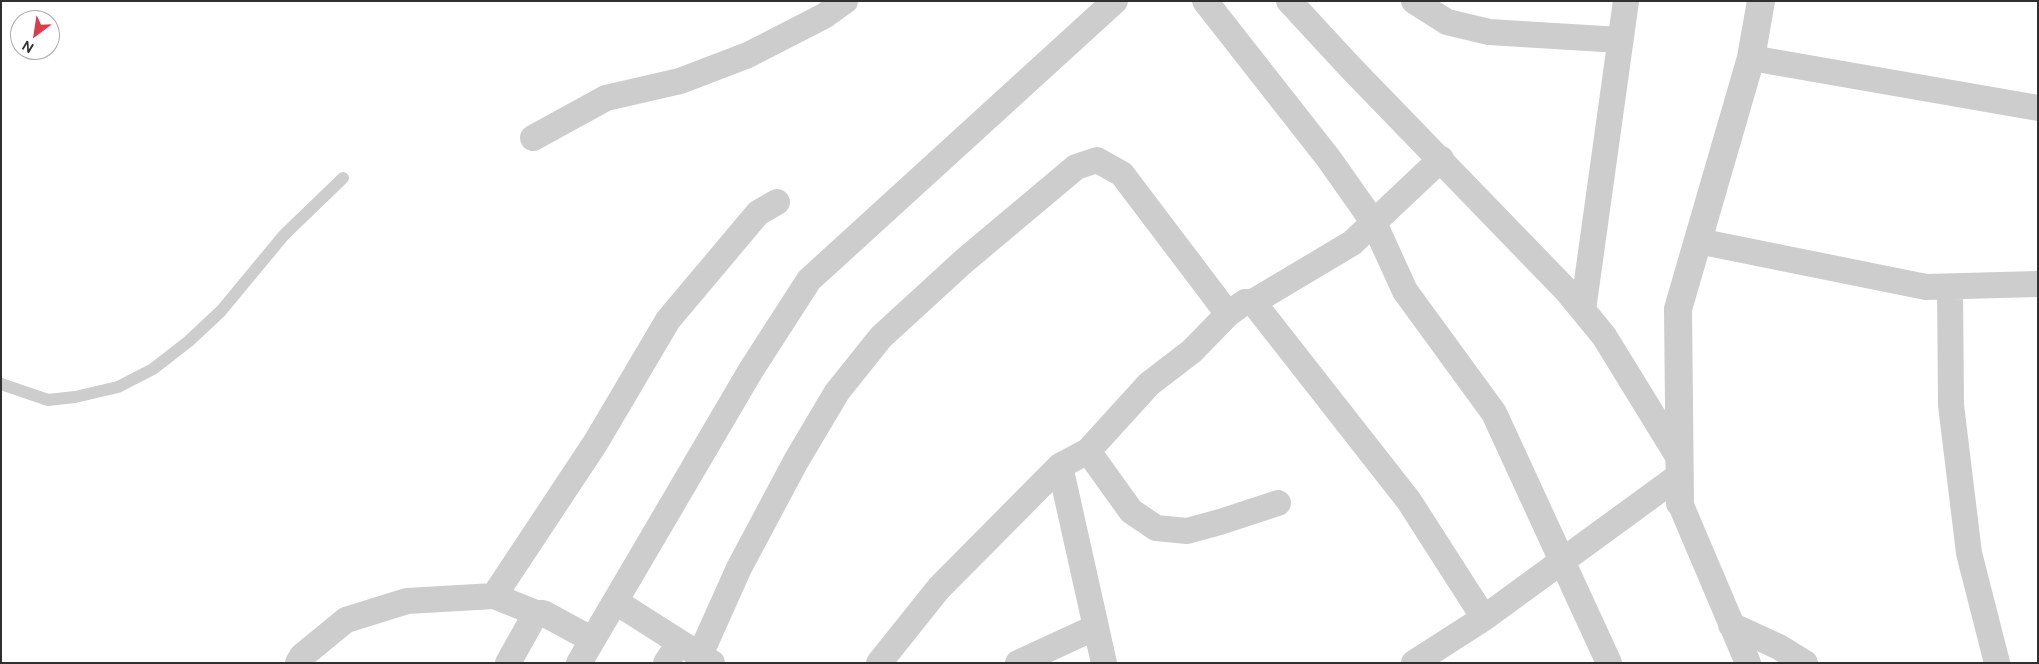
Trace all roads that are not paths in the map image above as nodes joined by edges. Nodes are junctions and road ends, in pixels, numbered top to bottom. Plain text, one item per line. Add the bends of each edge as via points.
1 (845, 1) edge
2 (1115, 1) edge
3 (1204, 1) edge
4 (1288, 1) edge
5 (1414, 1) edge
6 (1626, 1) edge
7 (1761, 1) edge
8 (1620, 40) junction
9 (1751, 58) junction
10 (2038, 108) edge
11 (533, 138) dead end
12 (1441, 159) junction
13 (343, 178) dead end
14 (776, 202) dead end
15 (1374, 223) junction
16 (1698, 241) junction
17 (2038, 284) edge
18 (1950, 287) junction
19 (1253, 302) junction
20 (1583, 310) junction
21 (1228, 314) junction
22 (1, 384) edge
23 (1088, 451) junction
24 (1060, 466) junction
25 (1680, 467) junction
26 (1278, 503) dead end
27 (1680, 503) joint
28 (1563, 561) junction
29 (494, 596) junction
30 (616, 602) junction
31 (536, 613) junction
32 (1484, 618) junction
33 (1731, 625) junction
34 (1096, 627) junction
35 (591, 639) junction
36 (689, 656) edge
37 (298, 663) edge
38 (508, 663) edge
39 (579, 663) edge
40 (879, 663) edge
41 (1018, 663) edge
42 (1104, 663) edge
43 (1414, 663) edge
44 (1609, 663) edge
45 (1748, 663) edge
46 (1805, 663) edge
47 (1997, 663) edge

1 - 11 street via 824,16 748,55 680,81 606,98
2 - 30 street via 809,280 750,370
3 - 15 street via 1329,159
4 - 12 street
5 - 8 street via 1447,22 1489,32
6 - 8 street
7 - 9 street
8 - 20 street
9 - 10 street
9 - 16 street
12 - 15 street
12 - 20 street
13 - 22 lane via 284,235 221,311 153,369 118,387 48,400
14 - 29 street via 758,212 668,320 596,442
15 - 19 street via 1352,243
15 - 28 street via 1404,291 1494,413
16 - 18 street via 1926,287
16 - 25 street via 1678,309
17 - 18 street
18 - 47 street via 1951,406 1969,553
19 - 21 street via 1245,302
19 - 32 street via 1409,501
20 - 25 street via 1604,336
21 - 23 street via 1192,351 1148,384
21 - 36 street via 1122,174 1097,160 1076,167 964,261 888,331 838,392
23 - 24 street
23 - 26 street via 1131,511 1156,528 1187,530
24 - 34 street
24 - 40 street via 939,588
25 - 27 street
25 - 28 street
27 - 33 street
28 - 32 street
28 - 44 street
29 - 31 street
29 - 37 street via 407,600 346,620 302,656
30 - 35 street
30 - 36 street
31 - 35 street via 543,613
31 - 38 street
32 - 43 street
33 - 45 street
33 - 46 street
34 - 41 street
34 - 42 street
35 - 39 street

